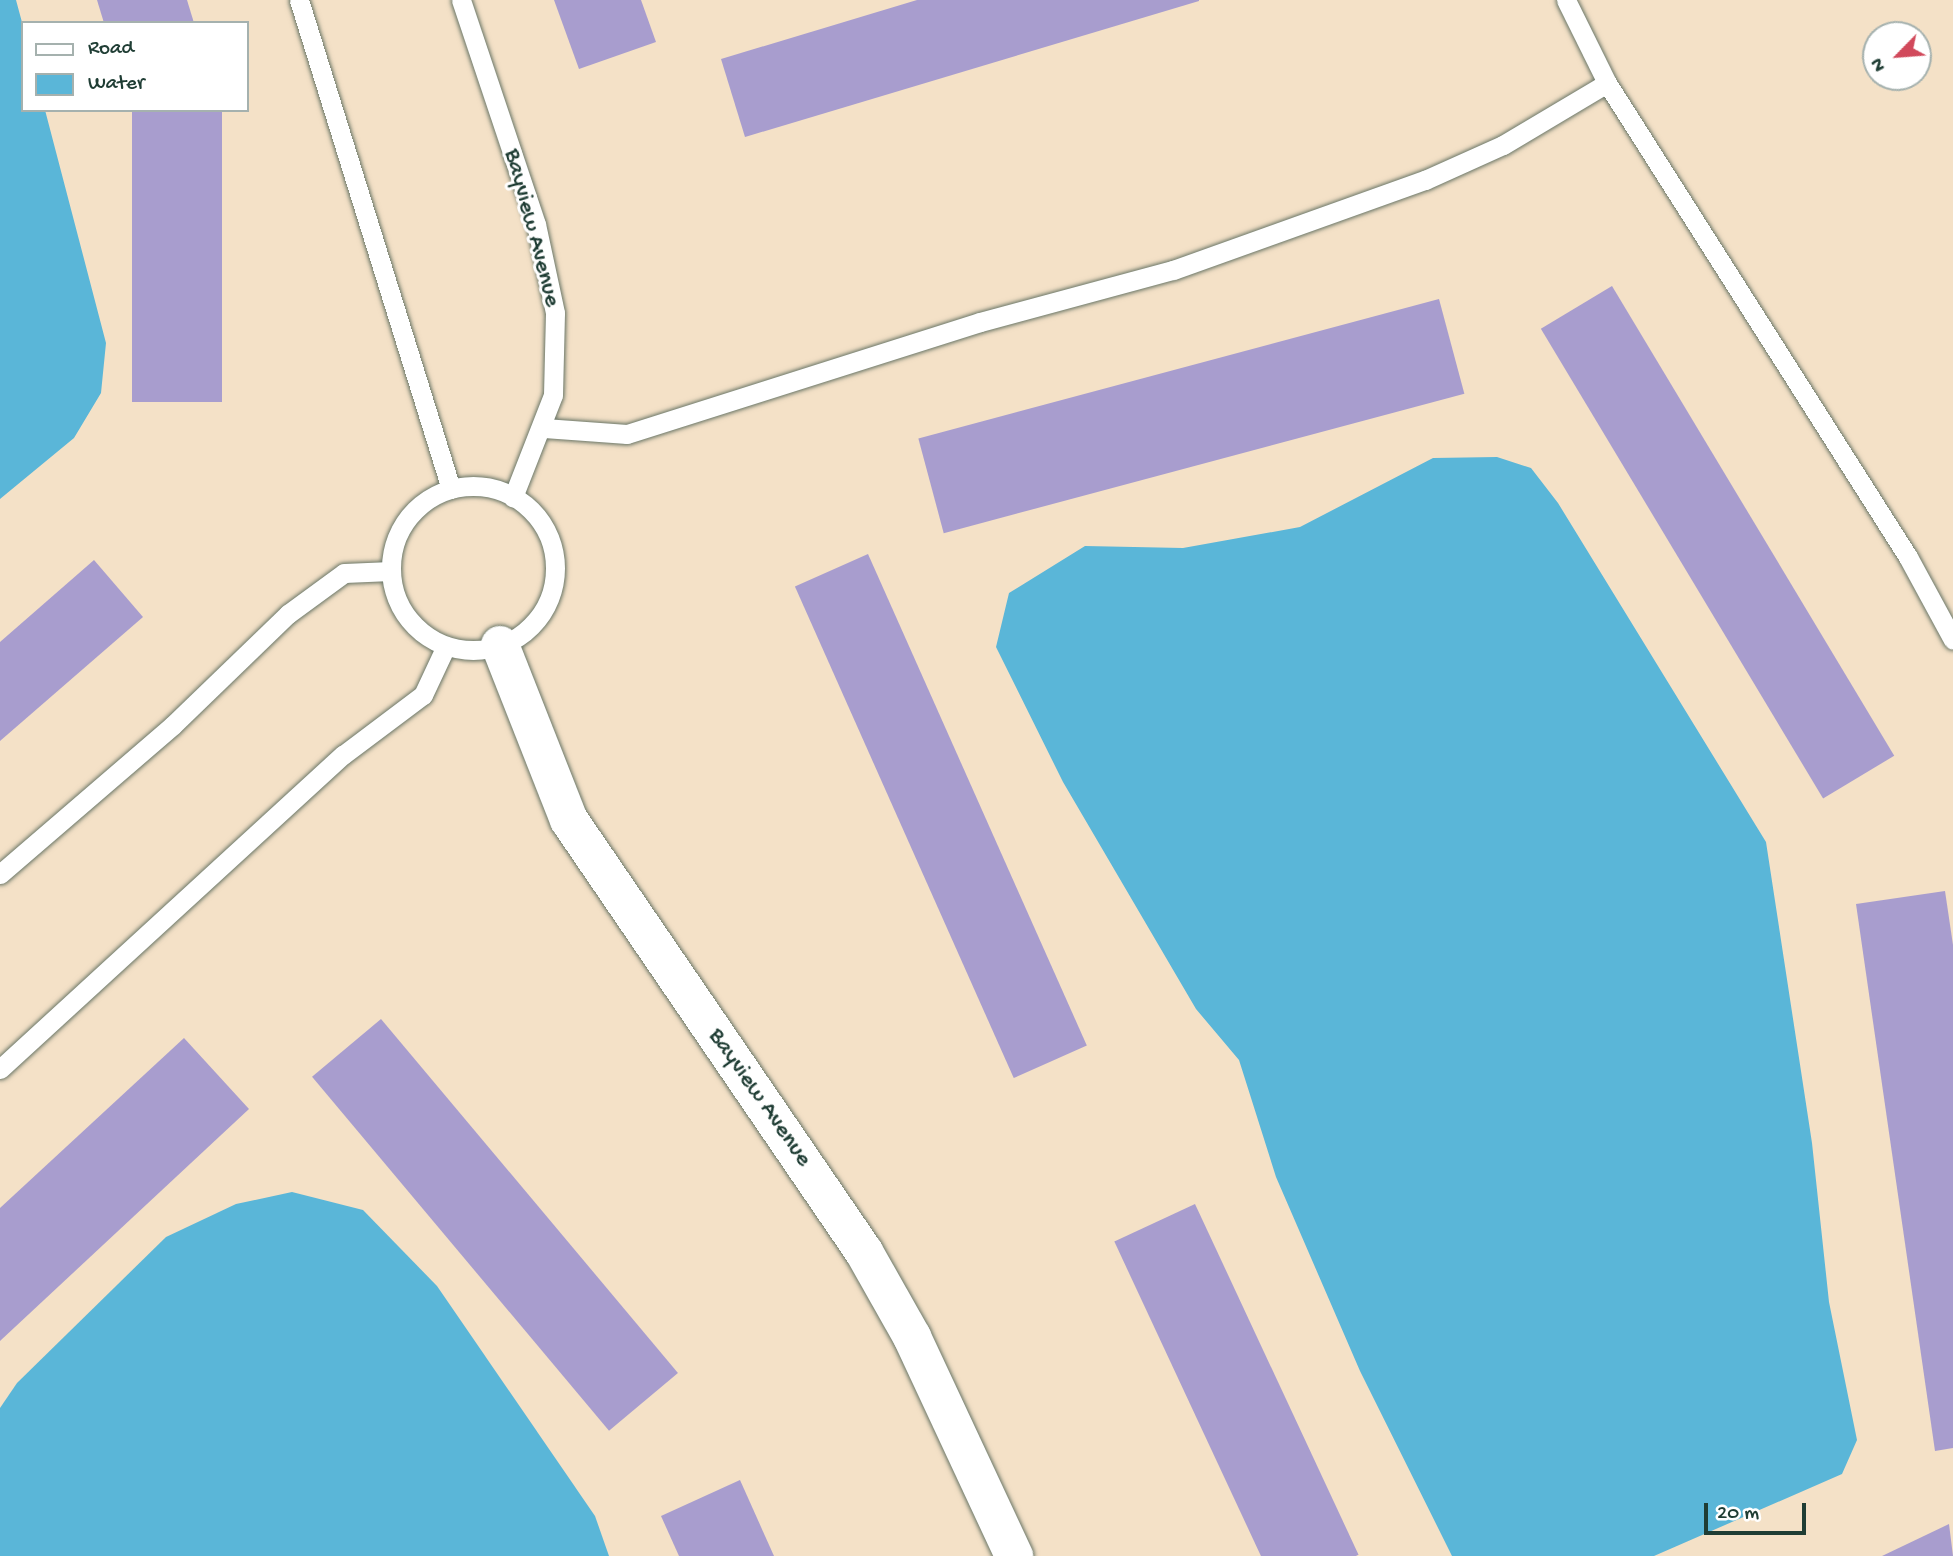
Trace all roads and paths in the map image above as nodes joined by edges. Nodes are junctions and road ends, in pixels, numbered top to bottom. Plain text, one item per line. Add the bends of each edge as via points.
1 (299, 0) edge
2 (461, 0) edge
3 (1566, 0) edge
4 (1606, 83) junction
5 (544, 428) junction
6 (450, 489) junction
7 (513, 497) junction
8 (391, 570) junction
9 (1953, 640) edge
10 (500, 645) junction
11 (446, 646) junction
12 (0, 874) edge
13 (0, 1069) edge
14 (1014, 1556) edge

1 - 6 lane
2 - 5 lane, Bayview Avenue via 551,288 556,357
3 - 4 lane
4 - 5 lane via 1536,128 1437,175 1173,270 956,329 627,435
4 - 9 lane via 1908,557
5 - 7 lane, Bayview Avenue
6 - 7 lane via 482,487
6 - 8 lane via 407,519
7 - 10 lane via 542,526 554,575 535,623
8 - 11 lane via 401,609
8 - 12 lane via 344,573 288,614 173,726
10 - 11 lane
10 - 14 street, Bayview Avenue via 569,820 864,1252 912,1338
11 - 13 lane via 423,695 343,755

